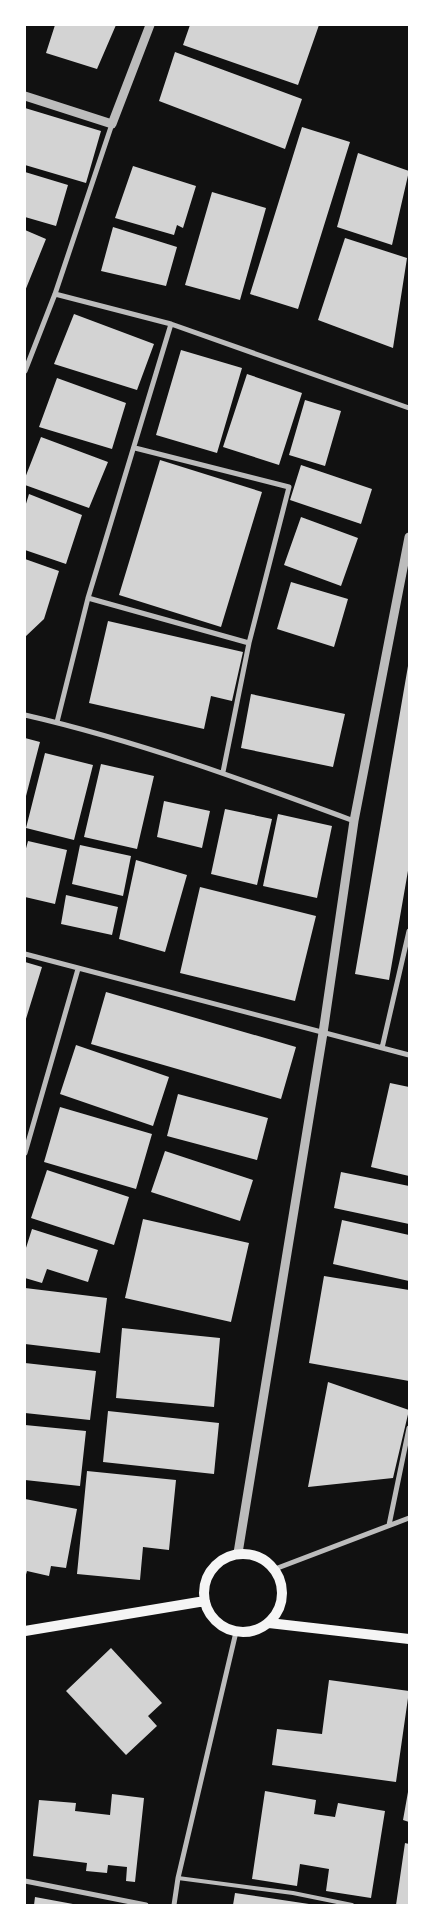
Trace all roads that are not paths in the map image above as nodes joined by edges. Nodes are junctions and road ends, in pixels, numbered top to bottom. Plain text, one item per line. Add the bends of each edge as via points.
1 (150, 25) edge
2 (25, 96) edge
3 (112, 124) junction
4 (55, 294) junction
5 (170, 324) junction
6 (25, 371) edge
7 (409, 408) edge
8 (135, 448) junction
9 (409, 537) edge
10 (88, 598) junction
11 (249, 643) junction
12 (25, 715) edge
13 (57, 722) junction
14 (224, 772) junction
15 (354, 821) junction
16 (409, 931) edge
17 (25, 954) edge
18 (78, 969) junction
19 (323, 1033) junction
20 (382, 1048) junction
21 (409, 1055) edge
22 (25, 1153) edge
23 (409, 1428) edge
24 (409, 1518) edge
25 (389, 1525) junction
26 (238, 1554) junction
27 (275, 1569) junction
28 (205, 1600) junction
29 (269, 1623) junction
30 (25, 1630) edge
31 (236, 1632) junction
32 (409, 1639) edge
33 (178, 1878) junction
34 (25, 1881) edge
35 (146, 1905) edge
36 (174, 1905) edge
37 (352, 1905) edge

1 - 3 street
2 - 3 street
3 - 4 street
4 - 5 street
4 - 6 street
5 - 7 street
5 - 8 street
8 - 10 street
8 - 11 street via 289,487
9 - 15 street
10 - 11 street
10 - 13 street
11 - 14 street
12 - 13 street
13 - 14 street
14 - 15 street
15 - 19 street
16 - 20 street
17 - 18 street
18 - 19 street
18 - 22 street
19 - 20 street
19 - 26 street
20 - 21 street
23 - 25 street
24 - 25 street
25 - 27 street
26 - 27 main road via 252,1554
26 - 28 main road via 216,1565 208,1576
27 - 29 main road via 283,1588 281,1607
28 - 30 main road
28 - 31 main road via 216,1621
29 - 31 main road via 254,1632
29 - 32 main road
31 - 33 street
33 - 36 street
33 - 37 lane
34 - 35 street

